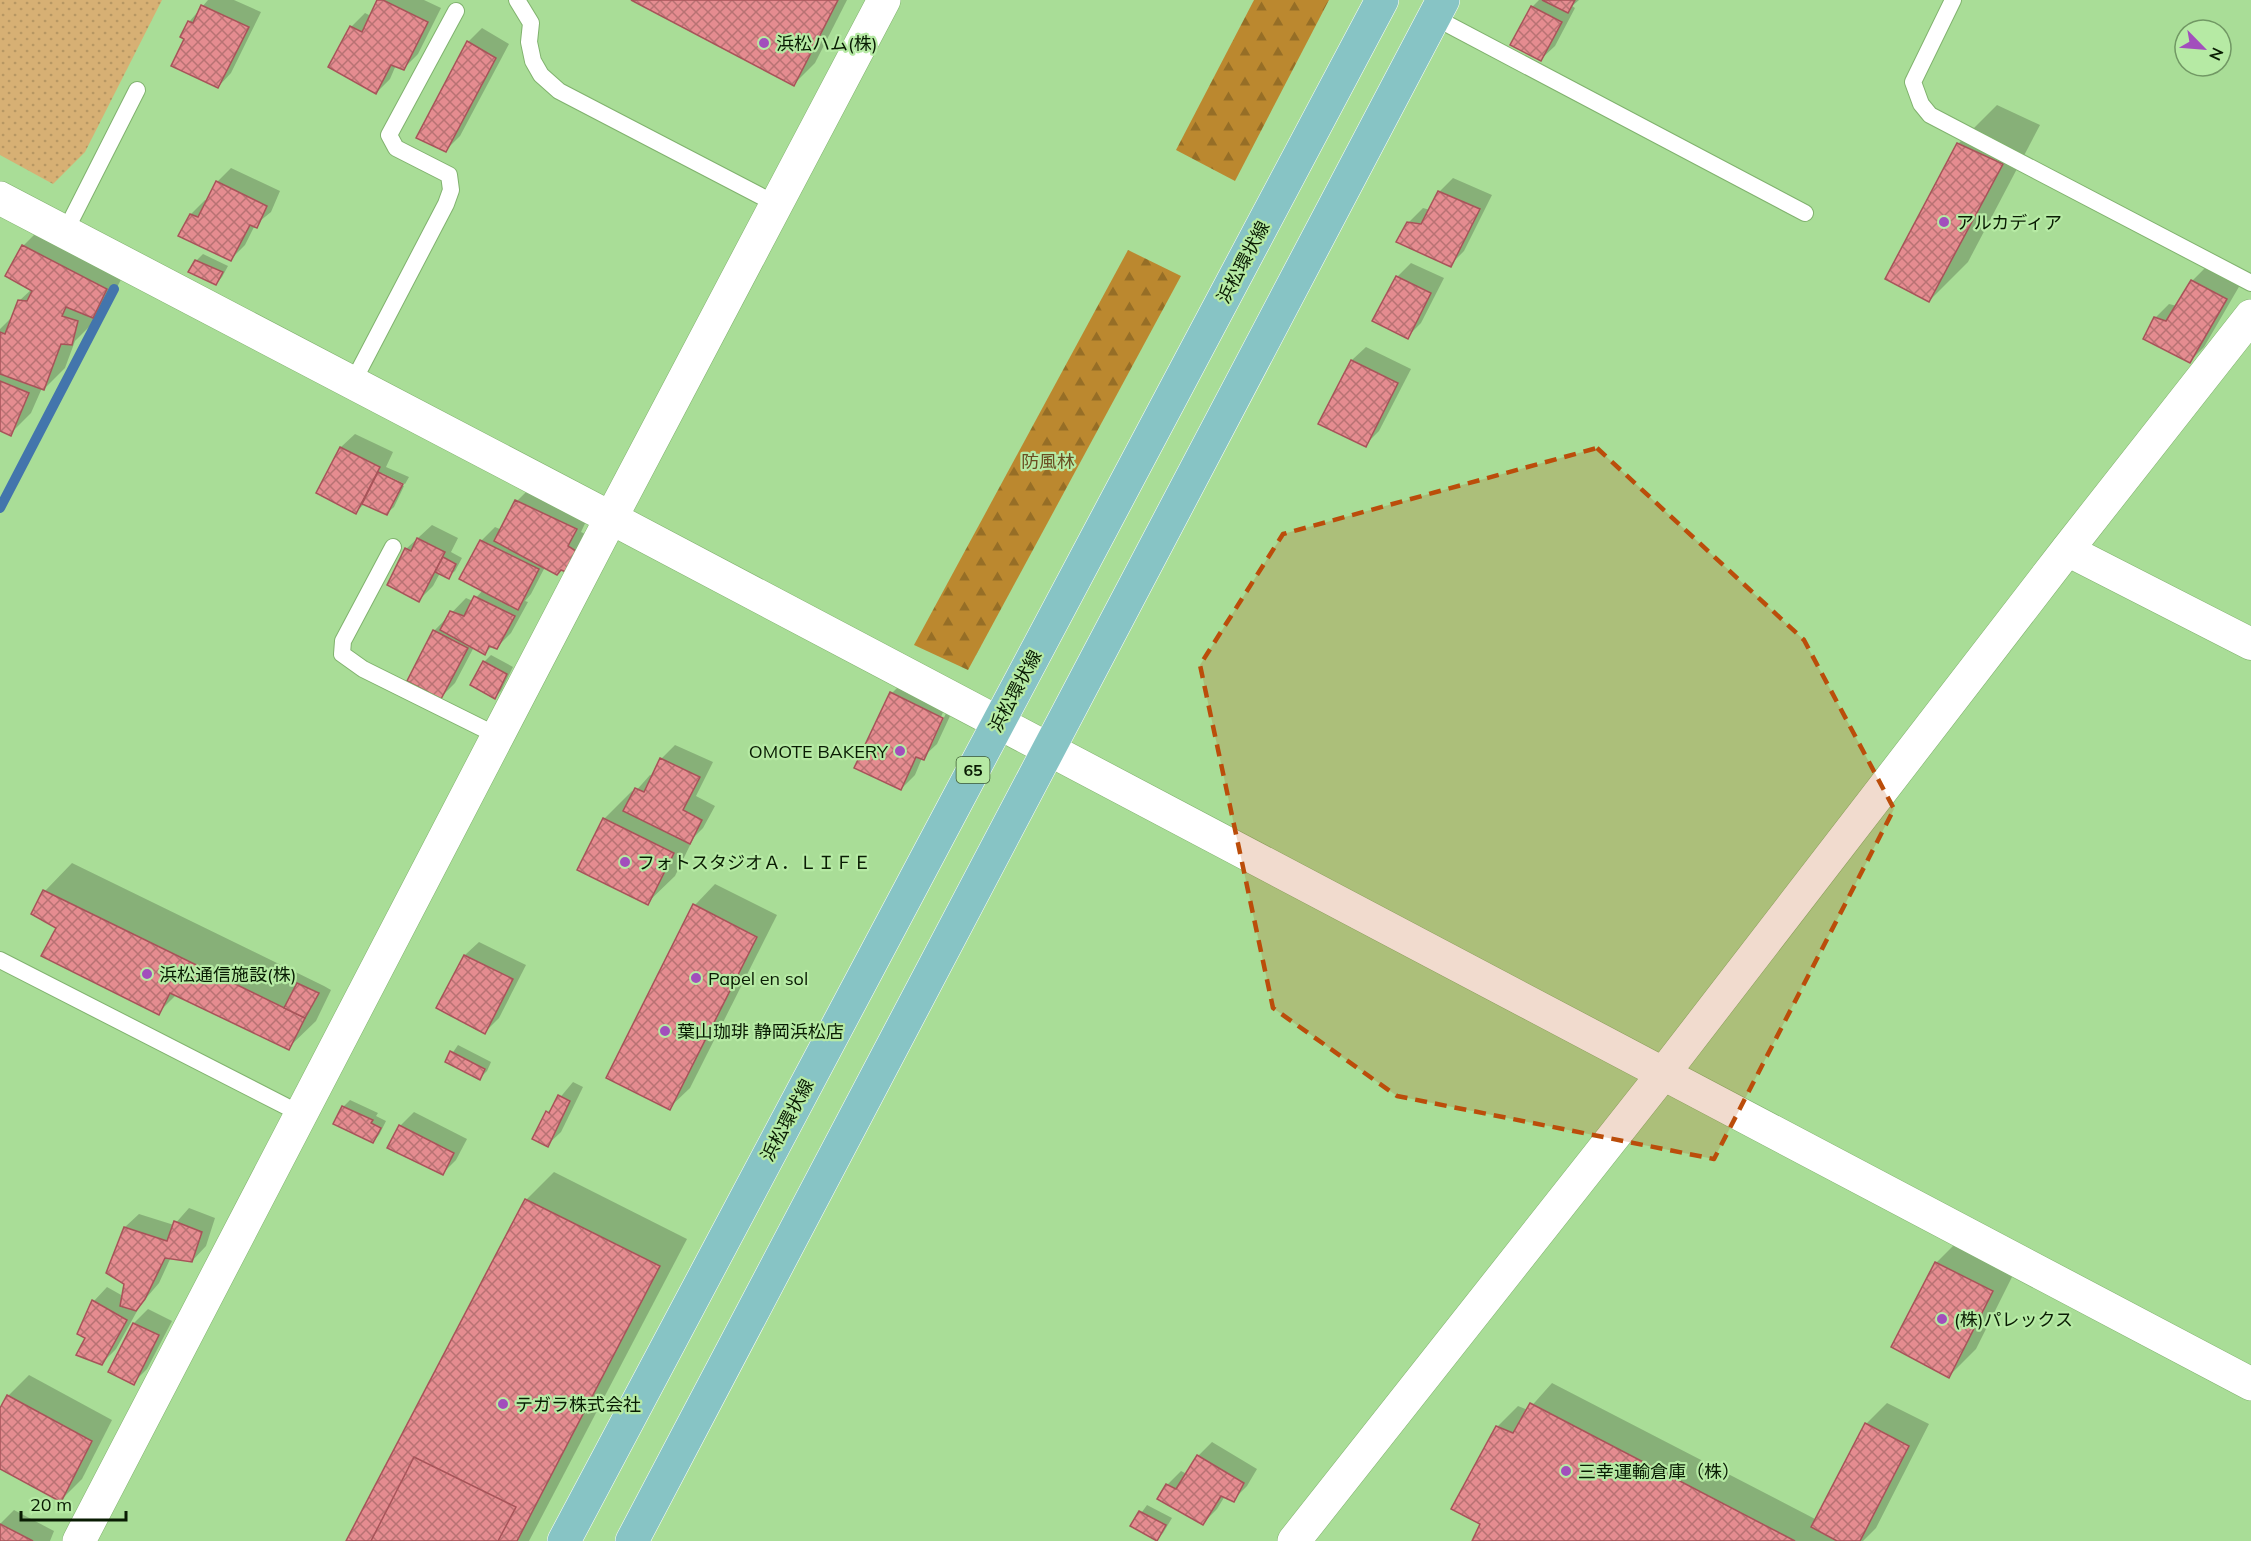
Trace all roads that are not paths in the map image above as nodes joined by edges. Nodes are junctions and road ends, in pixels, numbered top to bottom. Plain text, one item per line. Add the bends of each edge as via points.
1 (517, 0) edge
2 (884, 0) edge
3 (1382, 0) edge
4 (1953, 0) edge
5 (1439, 8) edge
6 (456, 11) dead end
7 (137, 90) dead end
8 (0, 198) edge
9 (776, 204) junction
10 (1805, 213) dead end
11 (65, 232) junction
12 (2251, 283) edge
13 (2251, 316) edge
14 (353, 382) junction
15 (611, 518) junction
16 (393, 547) dead end
17 (2067, 550) junction
18 (2251, 644) edge
19 (998, 723) junction
20 (498, 736) junction
21 (1049, 750) junction
22 (0, 960) edge
23 (1663, 1074) junction
24 (301, 1114) junction
25 (2251, 1384) edge
26 (79, 1541) edge
27 (564, 1541) edge
28 (632, 1541) edge
29 (1294, 1541) edge

1 - 9 lane via 531,23 533,61 559,91
2 - 9 street
3 - 19 main road, 浜松環状線 / 65
4 - 12 lane via 1913,82 1930,115
5 - 10 lane
5 - 21 main road
6 - 14 lane via 390,135 396,148 448,175 451,190
7 - 11 lane
8 - 11 street
9 - 15 street
11 - 14 street
13 - 17 street
14 - 15 street
15 - 19 street
15 - 20 street
16 - 20 lane via 343,641 342,654 363,669
17 - 18 street
17 - 23 street
19 - 21 street
19 - 27 main road, 浜松環状線 / 65
20 - 24 street
21 - 23 street
21 - 28 main road
22 - 24 lane
23 - 25 street
23 - 29 street
24 - 26 street

